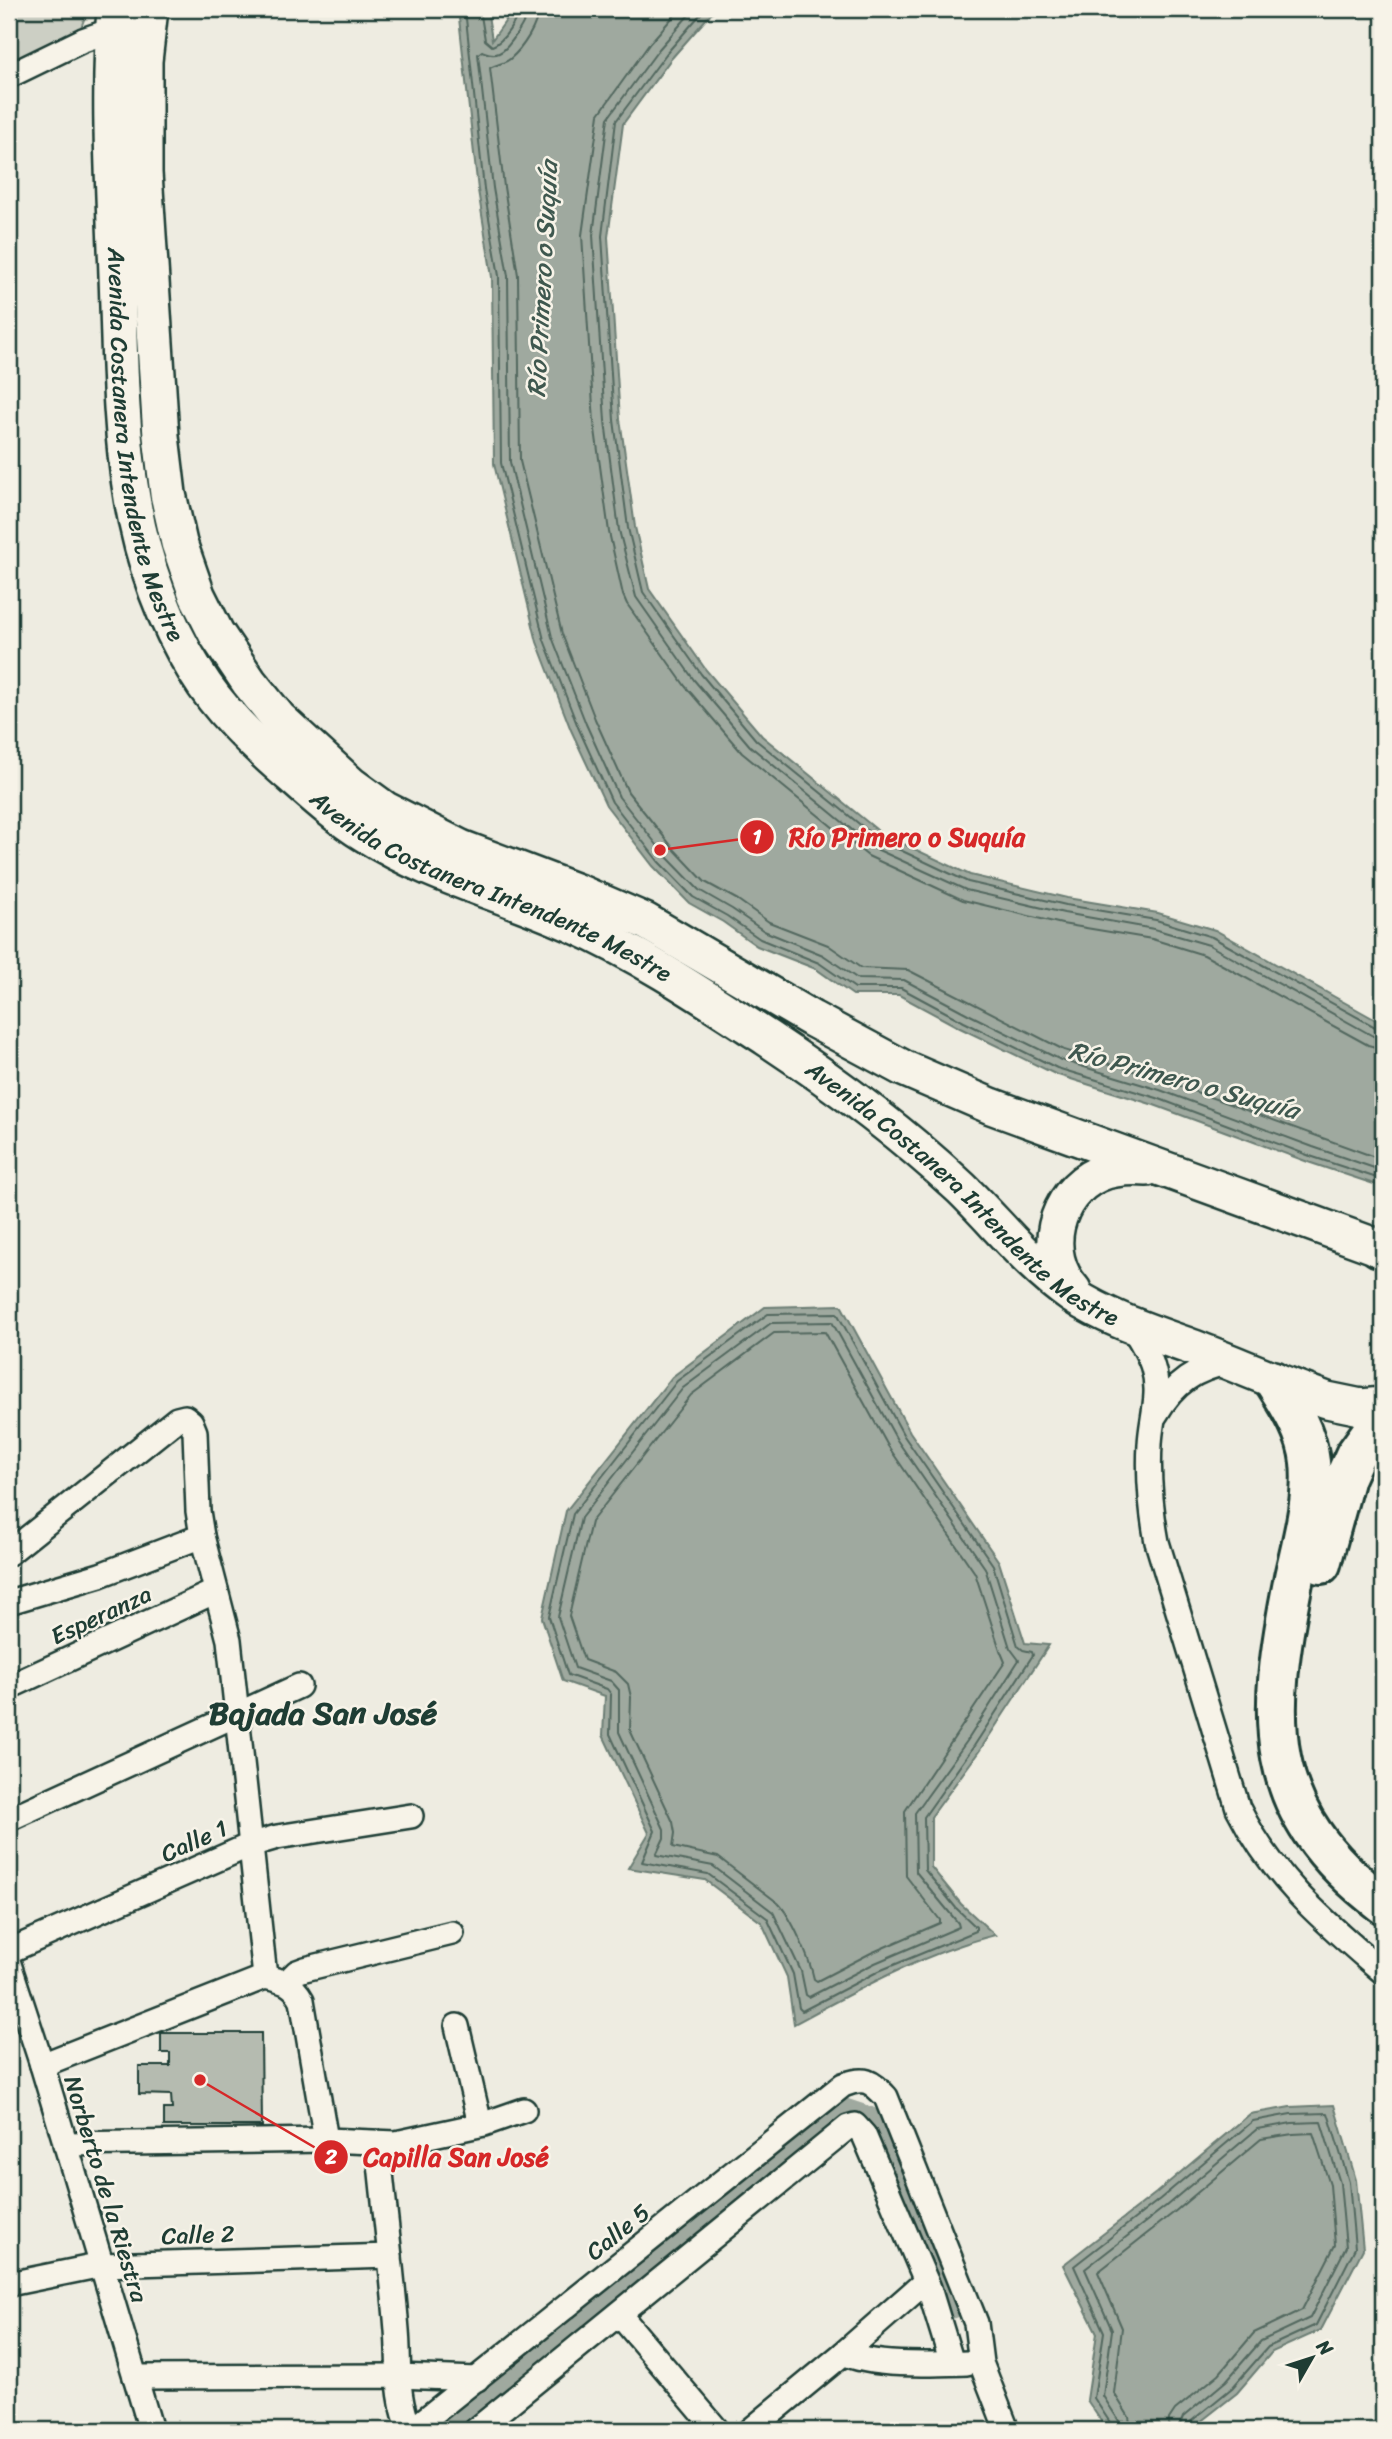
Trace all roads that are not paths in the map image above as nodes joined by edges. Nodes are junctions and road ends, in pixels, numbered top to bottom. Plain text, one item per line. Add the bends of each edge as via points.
1 (132, 17) edge
2 (9, 76) edge
3 (1164, 1171) junction
4 (1382, 1248) edge
5 (1088, 1305) junction
6 (1131, 1325) junction
7 (1230, 1362) junction
8 (1274, 1381) junction
9 (1383, 1405) edge
10 (1383, 1416) edge
11 (1154, 1417) junction
12 (202, 1536) junction
13 (9, 1553) edge
14 (216, 1591) junction
15 (9, 1602) edge
16 (299, 1686) dead end
17 (9, 1687) edge
18 (235, 1716) junction
19 (411, 1816) dead end
20 (9, 1819) edge
21 (250, 1845) junction
22 (1383, 1878) edge
23 (1383, 1904) edge
24 (452, 1933) dead end
25 (9, 1951) edge
26 (1383, 1972) edge
27 (11, 1979) edge
28 (276, 1979) junction
29 (457, 2026) dead end
30 (42, 2065) junction
31 (524, 2110) dead end
32 (480, 2124) junction
33 (326, 2140) junction
34 (378, 2143) junction
35 (65, 2144) junction
36 (390, 2256) junction
37 (102, 2265) junction
38 (926, 2281) junction
39 (9, 2284) edge
40 (619, 2314) junction
41 (844, 2353) junction
42 (952, 2363) junction
43 (981, 2363) junction
44 (398, 2376) junction
45 (135, 2377) junction
46 (477, 2379) junction
47 (151, 2430) edge
48 (411, 2430) edge
49 (475, 2430) edge
50 (717, 2430) edge
51 (751, 2430) edge
52 (1007, 2430) edge

1 - 2 street
1 - 3 main road, Avenida Costanera Intendente Mestre via 144,61 144,173 168,494 197,595 216,633 279,719 351,785 421,829 645,920 812,1019 944,1088
1 - 5 main road, Avenida Costanera Intendente Mestre via 113,102 123,428 129,484 154,589 197,674 250,740 368,836 444,874 604,939 838,1086 926,1156 1055,1282
3 - 4 main road, Avenida Costanera Intendente Mestre
3 - 5 main road via 1111,1170 1088,1180 1068,1199 1056,1225 1056,1261 1070,1287
5 - 6 main road, Avenida Costanera Intendente Mestre
6 - 7 main road, Avenida Costanera Intendente Mestre
6 - 11 street via 1154,1369
7 - 8 main road, Avenida Costanera Intendente Mestre
7 - 11 street via 1188,1376 1164,1399
8 - 9 main road, Avenida Costanera Intendente Mestre via 1346,1405
8 - 23 highway via 1299,1423 1310,1462 1308,1507 1280,1650 1279,1750 1292,1796 1322,1847
10 - 22 highway via 1355,1455 1338,1497 1301,1665 1298,1715 1305,1765 1324,1813 1349,1848
11 - 26 street via 1150,1470 1157,1542 1238,1808 1259,1846 1295,1892
12 - 13 street via 195,1432 185,1417
12 - 14 street
12 - 15 street via 100,1575
14 - 17 street, Esperanza
14 - 18 street via 229,1640
16 - 18 street
18 - 20 street
18 - 21 street
19 - 21 street, Calle 1
21 - 25 street, Calle 1
21 - 28 street
24 - 28 street
27 - 30 street, Norberto de la Riestra
28 - 30 street
28 - 33 street via 296,1990 302,2000
29 - 32 street
30 - 35 street, Norberto de la Riestra
31 - 32 street
32 - 34 street
33 - 34 street
33 - 35 street
34 - 36 street
35 - 37 street, Norberto de la Riestra
36 - 37 street, Calle 2
36 - 44 street
37 - 39 street, Calle 2
37 - 45 street, Norberto de la Riestra
38 - 40 street via 864,2135 855,2125
38 - 41 street
38 - 42 street
40 - 49 street
40 - 50 street
41 - 42 street via 855,2358
41 - 51 street
42 - 43 street
43 - 46 street, Calle 5 via 976,2323 886,2097 873,2083 859,2079 842,2085
43 - 52 street
44 - 45 street
44 - 46 street
44 - 48 street via 403,2415
45 - 47 street, Norberto de la Riestra
46 - 48 street, Calle 5

